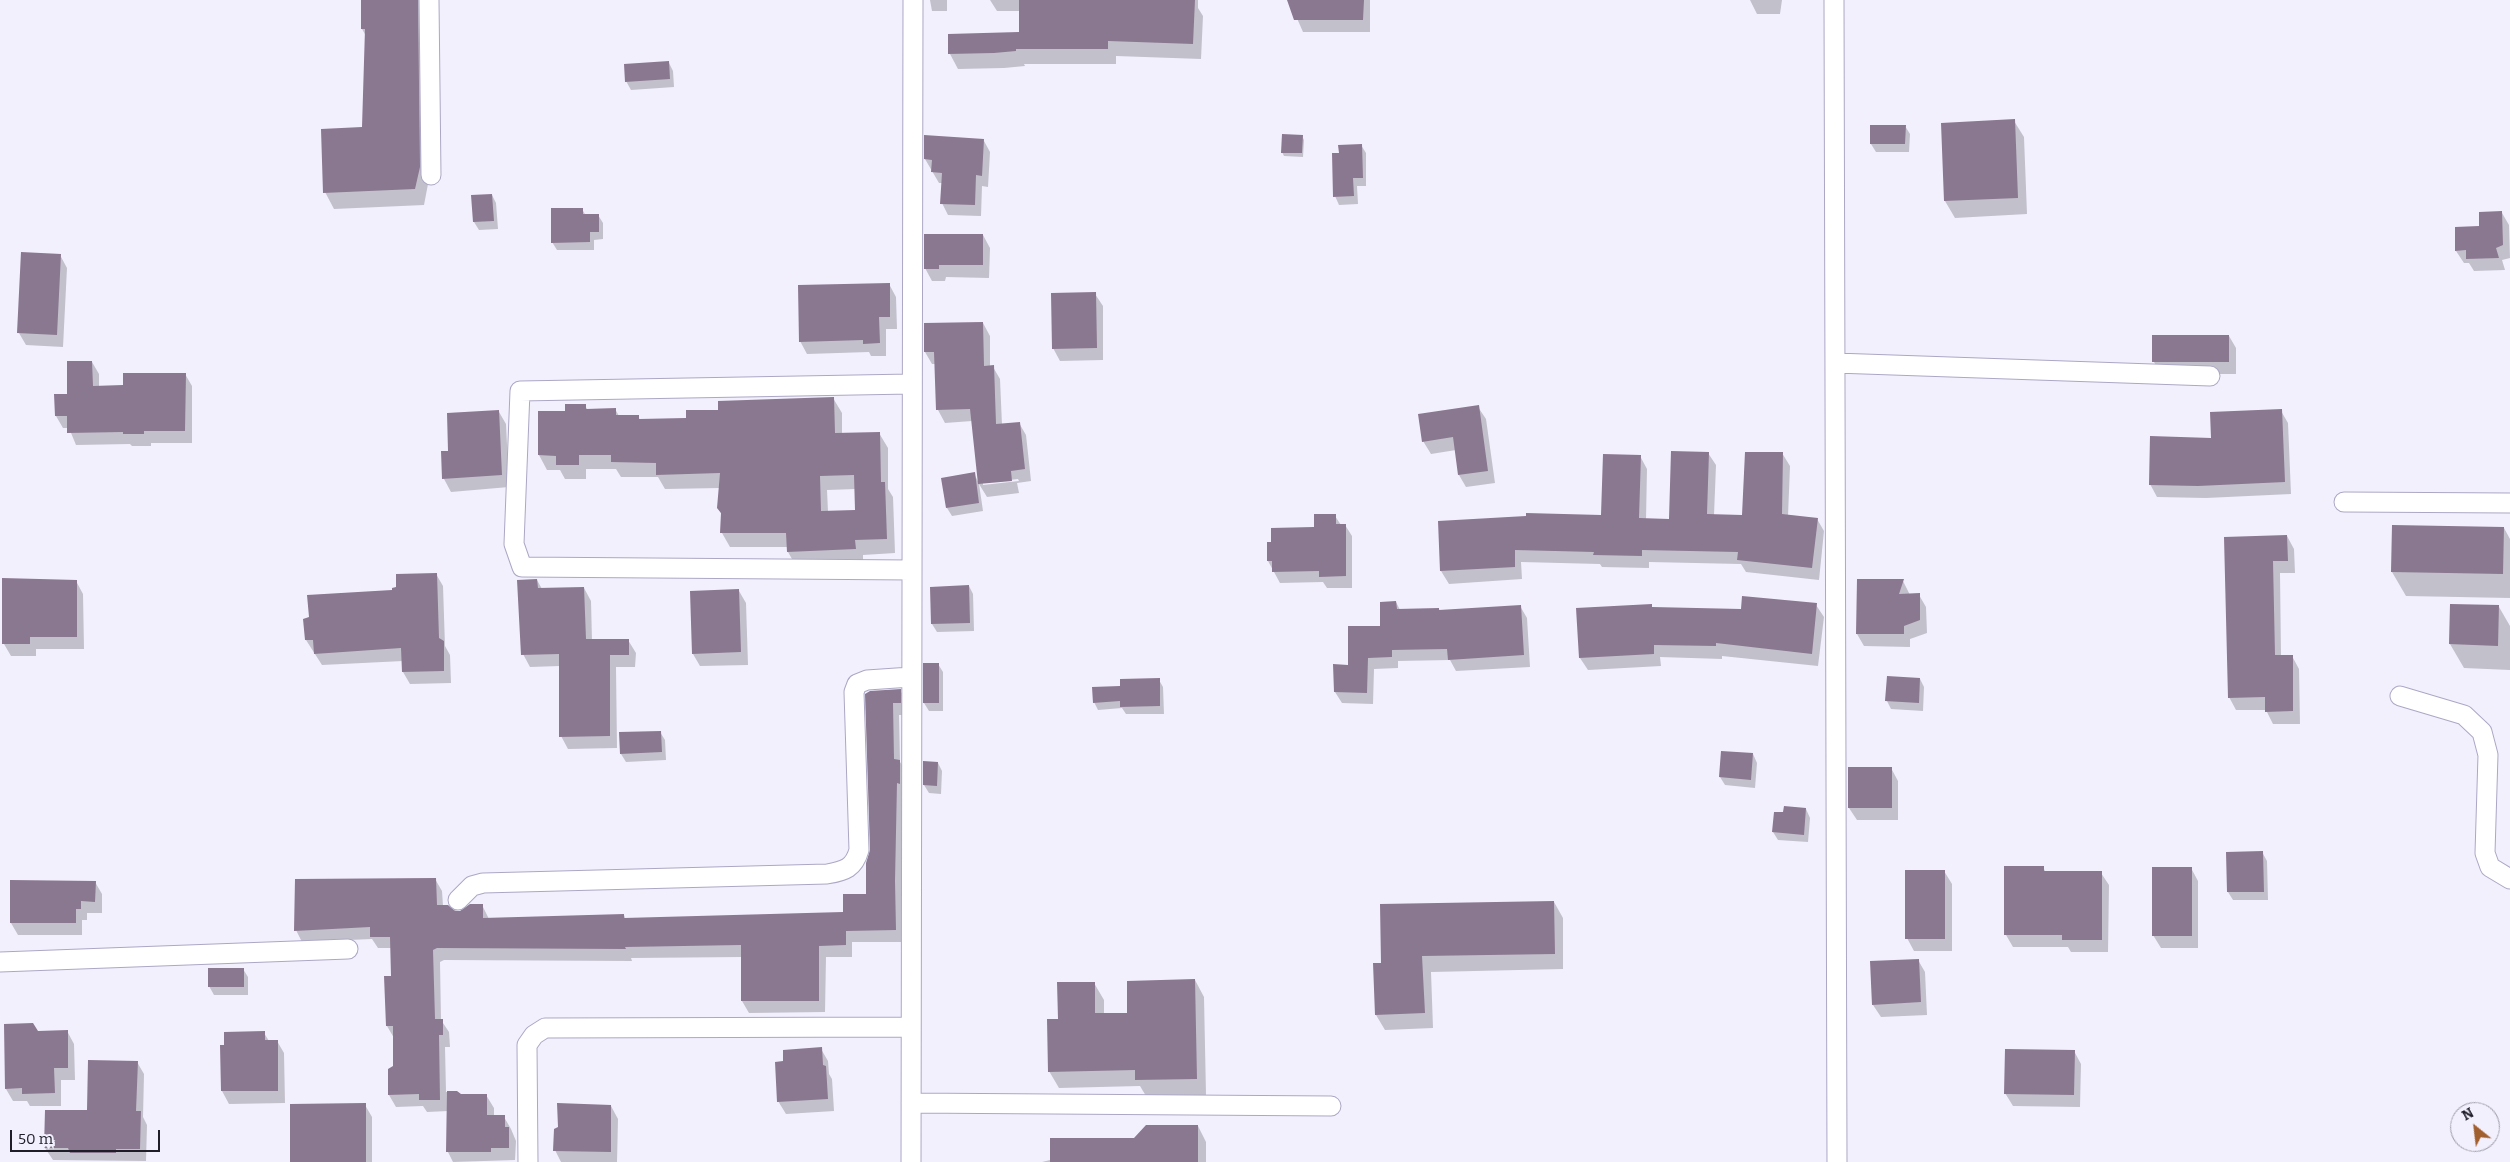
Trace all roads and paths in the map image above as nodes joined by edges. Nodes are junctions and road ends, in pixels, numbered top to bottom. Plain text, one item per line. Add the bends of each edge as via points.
1 (430, 0) edge
2 (913, 0) edge
3 (1834, 0) edge
4 (431, 175) dead end
5 (1835, 363) junction
6 (2210, 376) dead end
7 (911, 384) junction
8 (2344, 502) dead end
9 (2510, 503) edge
10 (911, 570) junction
11 (911, 677) junction
12 (2400, 696) dead end
13 (2510, 879) edge
14 (458, 900) dead end
15 (348, 949) dead end
16 (0, 962) edge
17 (911, 1027) junction
18 (911, 1103) junction
19 (1331, 1106) dead end
20 (528, 1162) edge
21 (911, 1162) edge
22 (1837, 1162) edge

1 - 4 street
2 - 7 street
3 - 5 street
5 - 6 street
5 - 22 street
7 - 10 street
7 - 10 street via 520,390 514,544 522,567
8 - 9 street
10 - 11 street
11 - 14 street via 867,680 857,684 854,692 859,850 856,862 848,869 827,874 483,882 472,886
11 - 17 street
12 - 13 street via 2464,715 2482,732 2488,756 2485,853 2490,867
15 - 16 street
17 - 18 street
17 - 20 street via 545,1028 534,1034 527,1045
18 - 19 street
18 - 21 street

